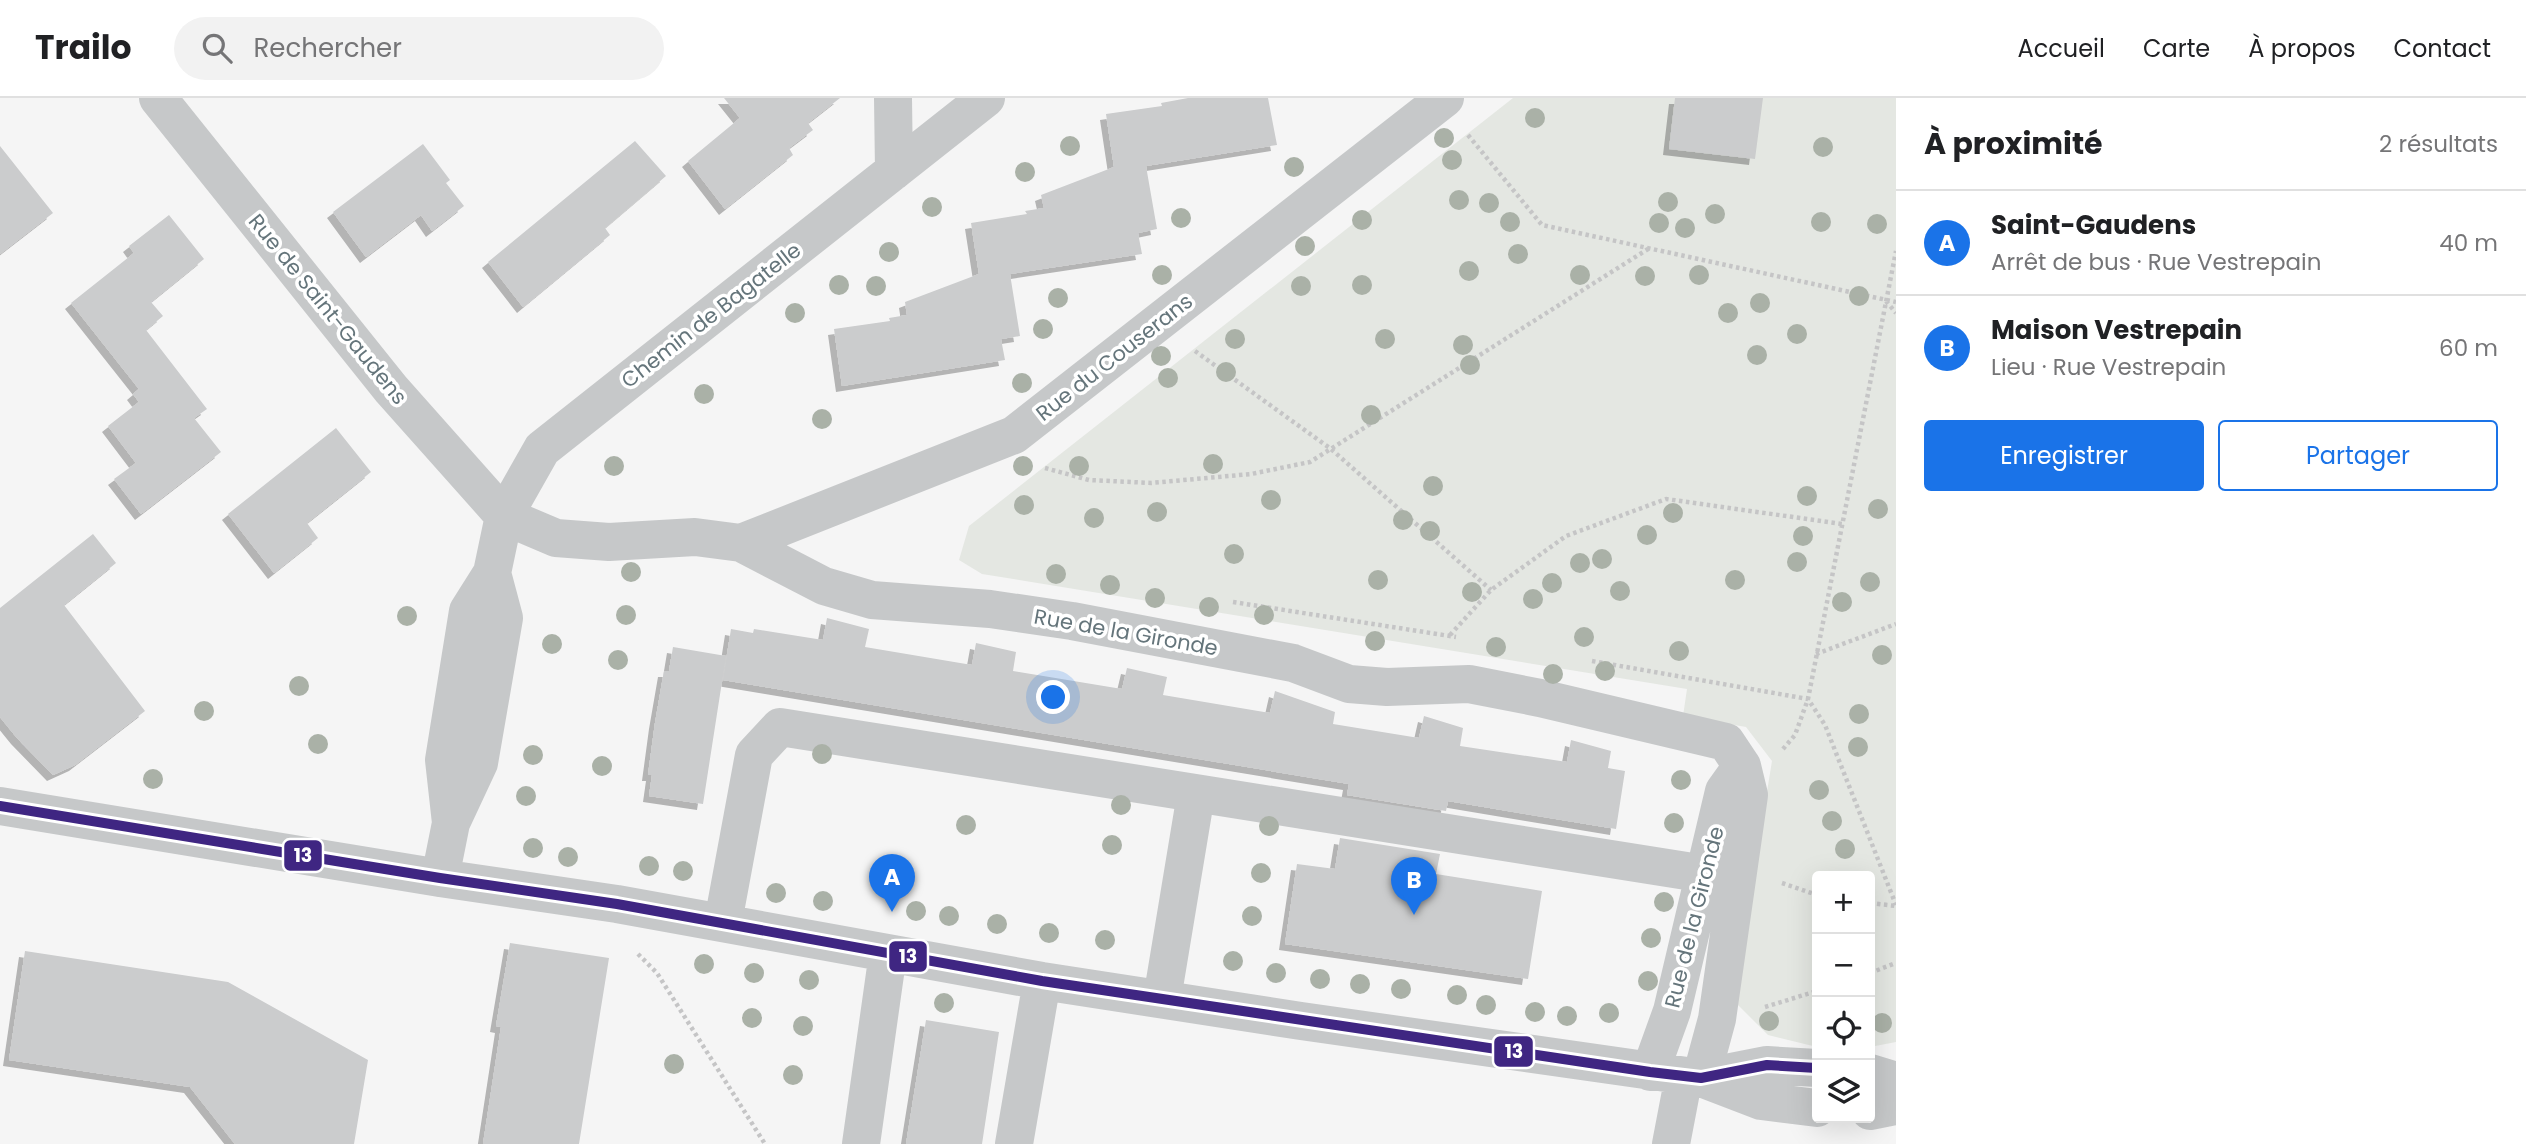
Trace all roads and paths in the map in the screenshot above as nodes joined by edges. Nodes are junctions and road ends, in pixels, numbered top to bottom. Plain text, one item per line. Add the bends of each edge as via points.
1 (158, 98) edge
2 (893, 98) edge
3 (986, 98) edge
4 (1444, 99) edge
5 (894, 171) junction
6 (1648, 249) junction
7 (1896, 251) edge
8 (1886, 301) junction
9 (1896, 302) edge
10 (1896, 313) edge
11 (1163, 318) junction
12 (1014, 435) junction
13 (1331, 449) junction
14 (504, 516) junction
15 (1842, 524) junction
16 (741, 544) junction
17 (1491, 590) junction
18 (1896, 624) edge
19 (1450, 636) dead end
20 (1816, 654) junction
21 (1742, 766) junction
22 (1196, 794) junction
23 (0, 806) edge
24 (1721, 877) junction
25 (440, 878) junction
26 (617, 904) junction
27 (1875, 904) edge
28 (1896, 906) edge
29 (723, 922) junction
30 (888, 953) junction
31 (1896, 962) edge
32 (1875, 971) edge
33 (1042, 981) junction
34 (1162, 999) junction
35 (1812, 1068) edge
36 (1678, 1075) junction
37 (1875, 1075) edge
38 (1896, 1081) edge
39 (1896, 1106) edge
40 (1812, 1107) edge
41 (1875, 1110) edge
42 (765, 1144) edge
43 (861, 1144) edge
44 (1014, 1144) edge
45 (1671, 1144) edge

1 - 14 street, Rue de Saint-Gaudens via 391,388
2 - 5 street
3 - 5 street, Chemin de Bagatelle
4 - 6 path via 1542,225
4 - 11 street, Rue du Couserans
5 - 14 street, Chemin de Bagatelle via 542,449
6 - 8 path
6 - 13 path
7 - 8 path
8 - 9 path
8 - 10 path
8 - 15 path
11 - 12 street, Rue du Couserans
11 - 13 path via 1193,350
12 - 13 path via 1043,468 1089,480 1151,483 1251,474 1310,462
12 - 16 street, Rue du Couserans
13 - 17 path
14 - 16 street, Rue de la Gironde via 556,538 609,542 695,537
14 - 25 street, Chemin de Bagatelle via 492,573 504,618 479,763 450,823
15 - 17 path via 1666,499 1566,536
15 - 20 path
16 - 21 street, Rue de la Gironde via 824,586 872,600 1072,621 1293,663 1349,684 1469,684 1726,742
17 - 19 path
18 - 20 path
20 - 21 path via 1808,699 1795,735 1772,761
21 - 24 street, Rue de la Gironde via 1724,791
22 - 24 street
22 - 29 street via 780,727 754,755
22 - 34 street
23 - 25 street
24 - 36 street, Rue de la Gironde via 1672,1011
24 - 36 street, Rue de la Gironde via 1717,1019
25 - 26 street
26 - 29 street
26 - 42 path via 613,929 657,973
27 - 28 path
29 - 30 street
30 - 33 street
30 - 43 street
31 - 32 path
33 - 34 street
33 - 44 street
34 - 36 street
35 - 36 street via 1767,1065
36 - 40 street via 1762,1101
36 - 45 street
37 - 38 street
39 - 41 street

